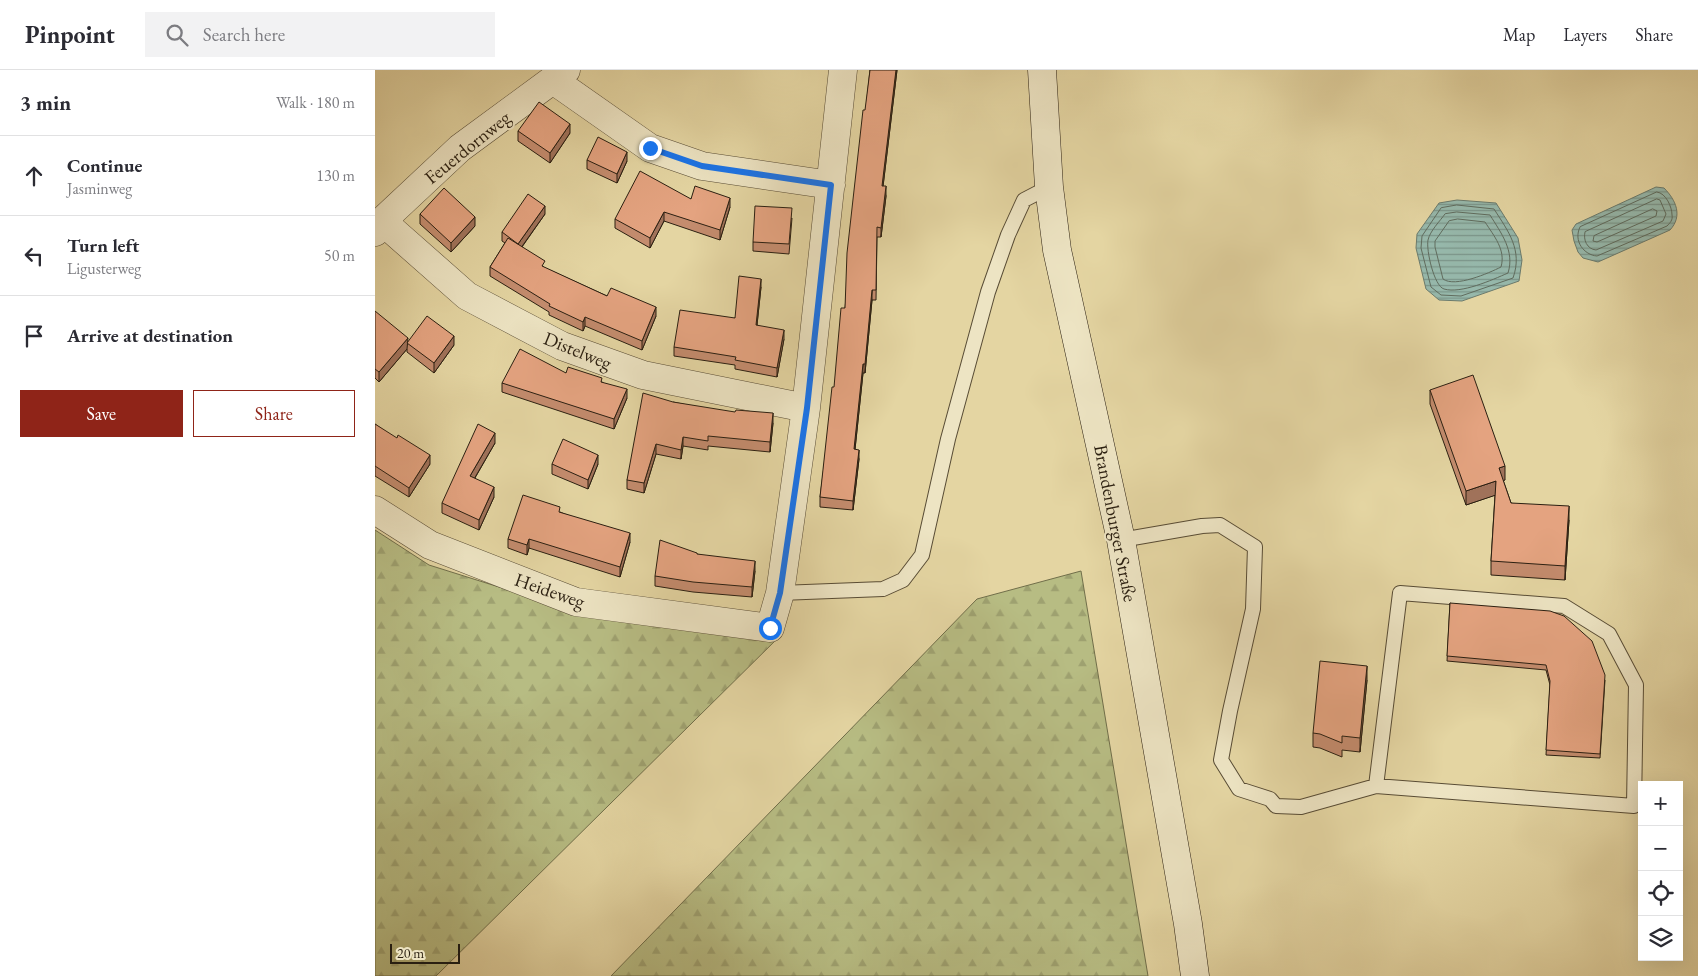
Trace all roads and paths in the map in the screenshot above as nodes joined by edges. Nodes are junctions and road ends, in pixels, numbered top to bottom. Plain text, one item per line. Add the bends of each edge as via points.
1 (843, 70) edge
2 (1042, 70) edge
3 (560, 75) edge
4 (831, 185) junction
5 (1049, 187) junction
6 (379, 226) edge
7 (807, 408) junction
8 (375, 510) edge
9 (1121, 540) junction
10 (780, 593) junction
11 (1376, 786) junction
12 (1195, 976) edge

1 - 4 street
2 - 5 street, Brandenburger Straße
3 - 4 street via 650,148 702,166
3 - 6 street, Feuerdornweg via 460,148
4 - 7 street
5 - 9 street, Brandenburger Straße via 1057,250
5 - 10 lane via 1025,200 1008,235 988,292 922,556 903,580 883,589
6 - 7 street, Distelweg via 467,296 562,346 643,375
7 - 10 street
8 - 10 street, Heideweg via 429,545 576,602 770,628
9 - 11 lane via 1220,525 1255,547 1253,609 1221,760 1239,789 1269,799 1276,806 1301,807
9 - 12 street, Brandenburger Straße
11 - 11 lane via 1400,593 1564,606 1609,634 1636,686 1634,806

